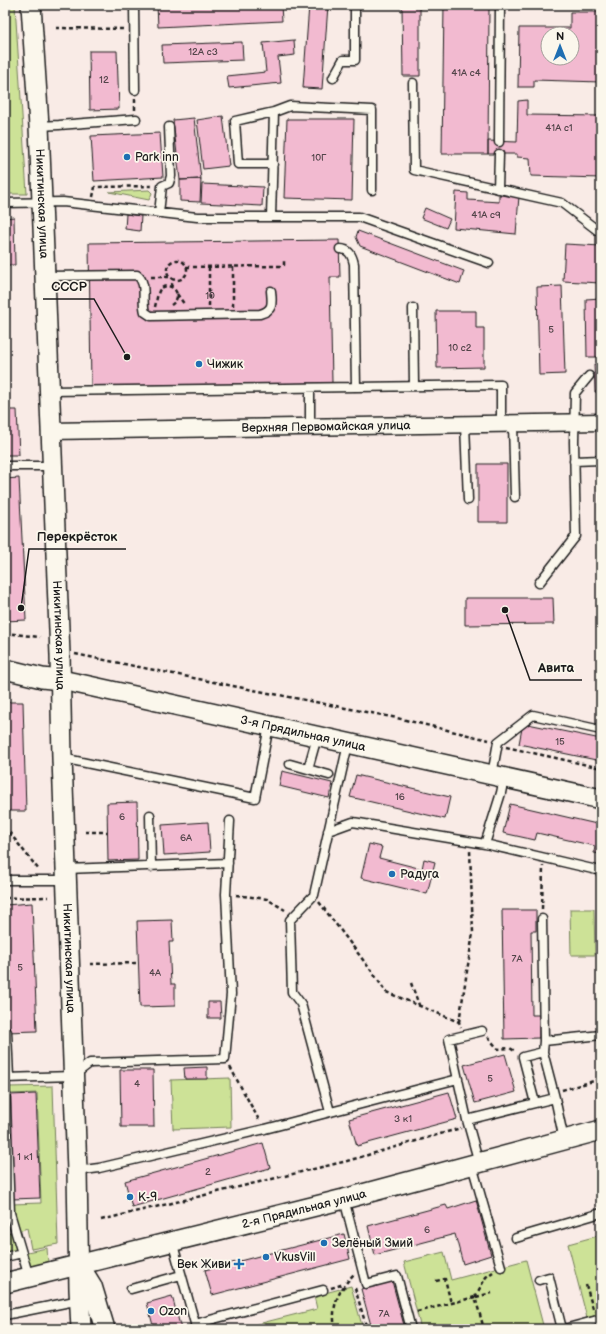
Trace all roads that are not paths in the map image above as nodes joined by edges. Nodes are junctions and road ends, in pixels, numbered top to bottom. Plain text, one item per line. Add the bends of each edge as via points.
1 (31, 5) edge
2 (134, 5) edge
3 (355, 5) edge
4 (500, 5) edge
5 (333, 78) dead end
6 (413, 83) dead end
7 (135, 90) road end
8 (274, 112) junction
9 (136, 119) road end
10 (40, 126) junction
11 (169, 127) dead end
12 (499, 142) dead end
13 (499, 154) dead end
14 (273, 164) junction
15 (498, 189) junction
16 (372, 190) dead end
17 (5, 203) edge
18 (43, 203) junction
19 (159, 213) junction
20 (271, 217) junction
21 (601, 233) edge
22 (340, 249) dead end
23 (489, 263) dead end
24 (45, 276) junction
25 (271, 291) dead end
26 (413, 308) dead end
27 (589, 376) dead end
28 (414, 386) junction
29 (356, 387) junction
30 (310, 388) junction
31 (50, 391) junction
32 (574, 422) junction
33 (601, 422) edge
34 (465, 424) junction
35 (507, 424) junction
36 (310, 426) junction
37 (51, 431) junction
38 (601, 460) edge
39 (574, 461) junction
40 (5, 466) edge
41 (52, 466) junction
42 (515, 497) dead end
43 (468, 500) dead end
44 (539, 583) dead end
45 (5, 669) edge
46 (61, 680) junction
47 (269, 726) junction
48 (601, 730) edge
49 (317, 737) junction
50 (348, 744) junction
51 (62, 758) junction
52 (290, 764) dead end
53 (308, 769) junction
54 (329, 775) dead end
55 (498, 776) junction
56 (601, 799) edge
57 (150, 815) dead end
58 (230, 821) dead end
59 (328, 832) junction
60 (485, 844) junction
61 (228, 863) junction
62 (151, 867) junction
63 (601, 871) edge
64 (66, 875) junction
65 (5, 880) edge
66 (542, 919) road end
67 (482, 1031) road end
68 (7, 1032) dead end
69 (601, 1035) edge
70 (544, 1041) junction
71 (543, 1052) junction
72 (73, 1076) junction
73 (6, 1078) edge
74 (458, 1079) junction
75 (555, 1095) junction
76 (535, 1103) junction
77 (330, 1112) junction
78 (468, 1123) junction
79 (601, 1130) edge
80 (564, 1140) junction
81 (476, 1164) junction
82 (77, 1171) junction
83 (344, 1199) junction
84 (601, 1213) edge
85 (516, 1238) dead end
86 (172, 1242) junction
87 (22, 1253) junction
88 (5, 1257) edge
89 (79, 1265) junction
90 (501, 1267) road end
91 (181, 1275) junction
92 (29, 1277) junction
93 (539, 1280) dead end
94 (5, 1283) edge
95 (131, 1289) dead end
96 (323, 1290) dead end
97 (80, 1300) junction
98 (5, 1315) edge
99 (599, 1319) edge
100 (195, 1326) edge
101 (82, 1329) edge
102 (105, 1329) edge
103 (411, 1329) edge
104 (563, 1329) edge

1 - 10 street, Никитинская улица
2 - 7 lane
3 - 5 lane via 355,60 343,60
4 - 12 lane
6 - 15 lane via 414,170
8 - 14 lane
8 - 14 lane via 235,121 238,164
8 - 16 lane via 290,106 372,110
9 - 10 lane
10 - 18 street, Никитинская улица
11 - 19 lane via 172,176 169,183 162,186
13 - 15 lane
14 - 20 lane
15 - 21 lane via 562,203
17 - 18 lane
18 - 19 lane via 63,202
18 - 24 street, Никитинская улица
19 - 20 lane via 197,217
20 - 23 lane via 359,217
22 - 29 lane via 348,251 354,264
24 - 25 lane via 130,274 139,277 144,287 145,312 154,316 265,313 272,306
24 - 31 street, Никитинская улица
26 - 28 lane
27 - 32 lane via 575,392
28 - 29 lane
28 - 35 lane via 501,385
29 - 30 lane
30 - 31 lane
30 - 36 lane
31 - 37 street, Никитинская улица
32 - 33 street, Верхняя Первомайская улица
32 - 35 street, Верхняя Первомайская улица
32 - 39 lane
34 - 35 street, Верхняя Первомайская улица
34 - 36 street, Верхняя Первомайская улица
34 - 43 lane
35 - 42 lane
36 - 37 street, Верхняя Первомайская улица
37 - 41 street, Никитинская улица
38 - 39 lane
39 - 44 lane via 576,536
40 - 41 lane
41 - 46 street, Никитинская улица
45 - 46 street, 3-я Прядильная улица
46 - 47 street, 3-я Прядильная улица
46 - 51 street, Никитинская улица
47 - 49 street, 3-я Прядильная улица
47 - 51 lane via 255,798
48 - 55 lane via 533,715 498,742
49 - 50 street, 3-я Прядильная улица
49 - 53 lane
50 - 55 street, 3-я Прядильная улица
50 - 59 lane
51 - 64 street, Никитинская улица
52 - 53 lane
53 - 54 lane
55 - 56 street, 3-я Прядильная улица
55 - 60 lane via 500,793
57 - 62 lane
58 - 61 lane
59 - 60 lane via 353,822
59 - 77 lane via 314,895 290,920 292,992 301,1004
60 - 63 lane
61 - 62 lane
61 - 72 lane via 226,894 231,994 225,1059 90,1063
62 - 64 lane
64 - 65 lane via 47,880
64 - 72 street, Никитинская улица
66 - 70 lane
67 - 74 lane via 449,1039
68 - 73 lane
69 - 70 lane
70 - 71 lane
71 - 75 lane
71 - 76 lane via 522,1057
72 - 73 lane
72 - 82 street, Никитинская улица
73 - 87 lane via 10,1213
74 - 77 lane
74 - 78 lane
75 - 76 lane
75 - 80 lane
76 - 78 lane
77 - 82 lane via 99,1168
78 - 81 lane
79 - 80 street, 2-я Прядильная улица
80 - 81 street, 2-я Прядильная улица
81 - 83 street, 2-я Прядильная улица
81 - 90 lane
82 - 89 street, Никитинская улица
83 - 86 street, 2-я Прядильная улица
83 - 103 lane via 366,1284 396,1276
84 - 85 lane
86 - 89 street, 2-я Прядильная улица
86 - 91 lane
87 - 88 lane
87 - 92 lane
89 - 92 street, 2-я Прядильная улица
89 - 97 street, Никитинская улица
89 - 102 street via 92,1286
91 - 95 lane
91 - 100 lane
92 - 94 street, 2-я Прядильная улица
93 - 104 lane via 549,1277
96 - 100 lane
97 - 98 lane
97 - 101 street, Никитинская улица
99 - 104 lane

